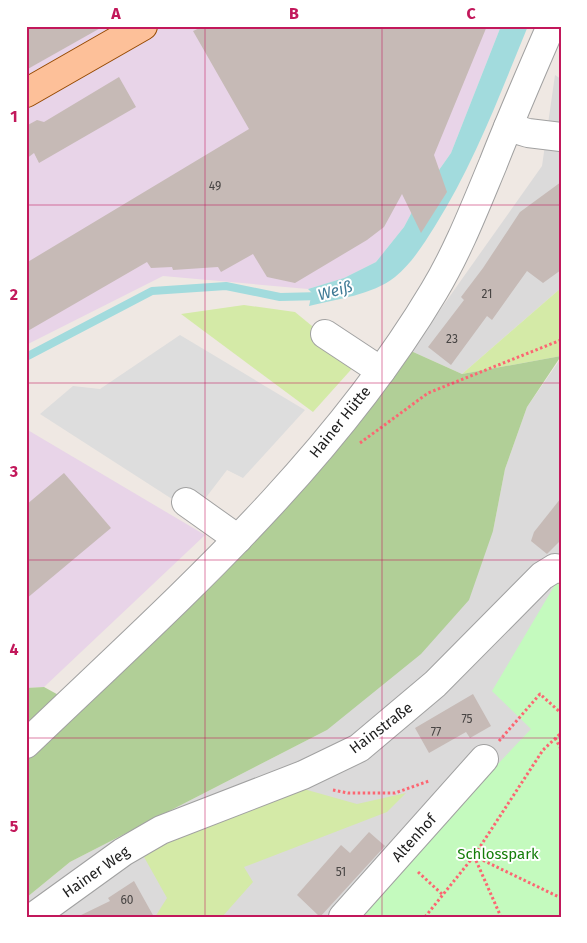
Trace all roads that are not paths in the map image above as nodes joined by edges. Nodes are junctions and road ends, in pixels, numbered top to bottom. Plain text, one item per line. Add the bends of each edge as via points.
1 (143, 26) edge
2 (551, 26) edge
3 (26, 93) edge
4 (508, 127) junction
5 (561, 137) edge
6 (326, 334) dead end
7 (381, 371) junction
8 (186, 502) dead end
9 (238, 539) junction
10 (561, 569) edge
11 (26, 744) edge
12 (484, 759) road end
13 (161, 830) joint
14 (33, 917) edge
15 (343, 917) edge

1 - 3 main road
2 - 4 street, Hainer Hütte
4 - 5 street
4 - 7 street, Hainer Hütte via 458,246 408,335
6 - 7 street
7 - 9 street, Hainer Hütte via 294,478
8 - 9 street
9 - 11 street, Hainer Hütte
10 - 13 street, Hainstraße via 555,568 542,576 435,684 359,748 303,775
12 - 15 street, Altenhof
13 - 14 street, Hainer Weg via 123,852

